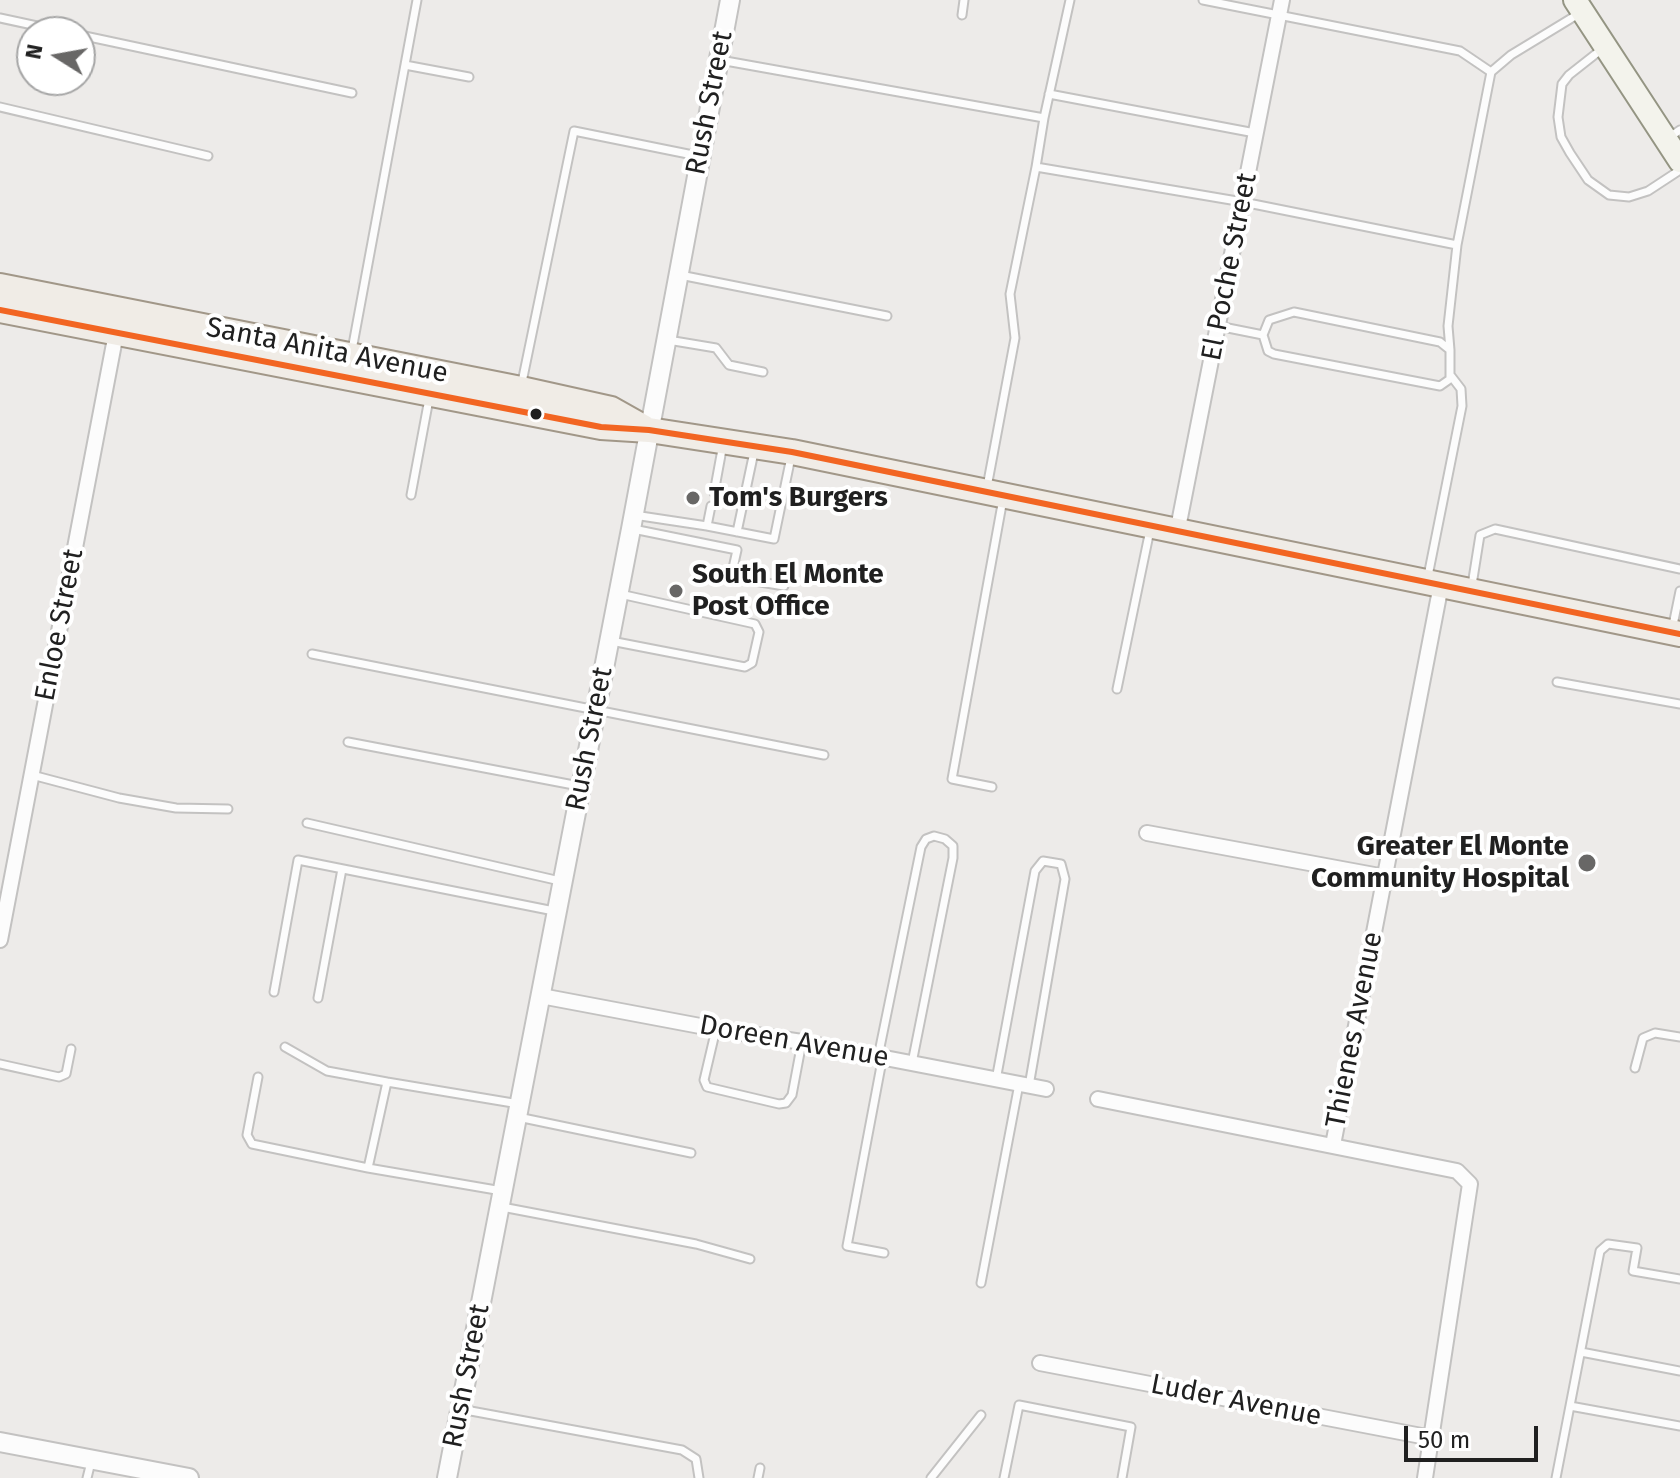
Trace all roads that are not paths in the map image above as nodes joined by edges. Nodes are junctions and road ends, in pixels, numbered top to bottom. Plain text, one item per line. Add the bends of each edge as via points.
1 (417, 0) edge
2 (730, 0) edge
3 (964, 0) edge
4 (1070, 0) edge
5 (1203, 0) edge
6 (1282, 0) edge
7 (1579, 6) edge
8 (962, 15) dead end
9 (1279, 16) junction
10 (96, 38) edge
11 (1605, 46) junction
12 (718, 60) junction
13 (405, 65) junction
14 (1491, 72) junction
15 (469, 77) dead end
16 (352, 93) dead end
17 (1049, 94) junction
18 (0, 107) edge
19 (1044, 118) junction
20 (1256, 133) junction
21 (1677, 152) edge
22 (208, 156) dead end
23 (700, 157) junction
24 (1036, 167) junction
25 (1243, 202) junction
26 (1457, 245) junction
27 (678, 274) junction
28 (0, 286) edge
29 (0, 310) edge
30 (887, 316) dead end
31 (118, 322) junction
32 (1218, 326) junction
33 (1263, 335) junction
34 (666, 339) junction
35 (1450, 350) junction
36 (351, 356) junction
37 (763, 372) dead end
38 (1450, 375) junction
39 (521, 389) junction
40 (430, 394) junction
41 (649, 430) junction
42 (723, 442) junction
43 (755, 446) junction
44 (792, 452) junction
45 (714, 493) dead end
46 (411, 495) dead end
47 (994, 495) junction
48 (711, 506) dead end
49 (632, 522) junction
50 (707, 526) junction
51 (1150, 527) junction
52 (737, 532) junction
53 (1177, 533) junction
54 (1680, 569) edge
55 (1434, 584) junction
56 (784, 586) dead end
57 (1471, 591) junction
58 (1680, 591) edge
59 (618, 594) junction
60 (1676, 633) edge
61 (608, 641) junction
62 (312, 654) dead end
63 (1557, 682) dead end
64 (1117, 689) dead end
65 (1680, 704) edge
66 (595, 710) junction
67 (348, 742) dead end
68 (824, 755) dead end
69 (32, 775) junction
70 (581, 786) junction
71 (992, 787) dead end
72 (228, 809) dead end
73 (307, 823) dead end
74 (1147, 833) dead end
75 (342, 869) junction
76 (1385, 877) junction
77 (562, 882) junction
78 (556, 911) junction
79 (0, 940) edge
80 (274, 992) dead end
81 (541, 996) junction
82 (318, 998) dead end
83 (716, 1029) junction
84 (1680, 1037) edge
85 (802, 1042) junction
86 (285, 1047) dead end
87 (71, 1049) dead end
88 (878, 1057) junction
89 (912, 1063) junction
90 (0, 1064) edge
91 (1635, 1068) dead end
92 (258, 1077) dead end
93 (996, 1080) junction
94 (387, 1082) junction
95 (1024, 1085) junction
96 (1046, 1089) dead end
97 (1098, 1099) dead end
98 (519, 1111) junction
99 (1333, 1145) junction
100 (691, 1153) dead end
101 (368, 1168) junction
102 (502, 1199) junction
103 (884, 1253) dead end
104 (750, 1259) dead end
105 (1680, 1279) edge
106 (981, 1283) dead end
107 (1581, 1352) junction
108 (1040, 1363) dead end
109 (1680, 1371) edge
110 (1570, 1406) junction
111 (460, 1409) junction
112 (981, 1415) dead end
113 (1680, 1426) edge
114 (1432, 1438) junction
115 (0, 1442) edge
116 (760, 1468) dead end
117 (89, 1469) edge
118 (189, 1478) edge
119 (447, 1478) edge
120 (699, 1478) edge
121 (758, 1478) edge
122 (931, 1478) edge
123 (1004, 1478) edge
124 (1122, 1478) edge
125 (1425, 1478) edge
126 (1556, 1478) edge

1 - 13 lane
2 - 12 street, Rush Street
3 - 8 lane
4 - 17 lane
5 - 9 lane
6 - 9 street, El Poche Street
7 - 11 main road
7 - 14 lane
9 - 14 lane via 1460,51
9 - 20 street, El Poche Street
10 - 16 lane
11 - 21 main road
11 - 21 lane via 1562,84 1561,137 1588,180 1609,195 1629,197 1648,191
12 - 19 lane
12 - 23 street, Rush Street
13 - 15 lane
13 - 36 lane
14 - 26 lane
17 - 19 lane
17 - 20 lane
18 - 22 lane
19 - 24 lane
20 - 25 street, El Poche Street
23 - 27 street, Rush Street
23 - 39 lane via 574,131
24 - 25 lane
24 - 47 lane via 1010,294 1015,338
25 - 26 lane
25 - 32 street, El Poche Street
26 - 35 lane
27 - 30 lane
27 - 34 street, Rush Street
28 - 31 main road, Santa Anita Avenue
29 - 31 main road, Santa Anita Avenue
31 - 36 main road, Santa Anita Avenue
31 - 40 main road, Santa Anita Avenue
31 - 69 street, Enloe Street
32 - 33 lane
32 - 53 street, El Poche Street
33 - 35 lane via 1269,320 1294,312 1440,342
33 - 38 lane via 1274,354 1440,386
34 - 37 lane via 716,348 729,365
34 - 41 street, Rush Street
35 - 38 lane
36 - 39 main road, Santa Anita Avenue
38 - 55 lane via 1461,389 1462,406
39 - 41 main road, Santa Anita Avenue via 611,409
40 - 41 main road, Santa Anita Avenue via 601,427
40 - 46 lane
41 - 42 main road, Santa Anita Avenue
41 - 49 street, Rush Street
42 - 43 main road, Santa Anita Avenue
42 - 45 lane
43 - 44 main road, Santa Anita Avenue
43 - 52 lane
44 - 47 main road, Santa Anita Avenue
44 - 52 lane via 774,539
47 - 51 main road, Santa Anita Avenue
47 - 71 lane via 952,779
48 - 50 lane
49 - 50 lane
49 - 56 lane via 737,550 731,577
49 - 59 street, Rush Street
50 - 52 lane
51 - 53 main road, Santa Anita Avenue
51 - 64 lane
53 - 55 main road, Santa Anita Avenue
54 - 57 lane via 1495,529 1480,535
55 - 57 main road, Santa Anita Avenue
55 - 76 street, Thienes Avenue
57 - 60 main road, Santa Anita Avenue
58 - 60 lane
59 - 61 street, Rush Street
59 - 61 lane via 755,624 759,632 752,663 745,667
61 - 66 street, Rush Street
62 - 66 lane
63 - 65 lane
66 - 68 lane
66 - 70 street, Rush Street
67 - 70 lane
69 - 72 lane via 176,808
69 - 79 street, Enloe Street
70 - 77 street, Rush Street
73 - 77 lane
74 - 76 street
75 - 78 lane
75 - 80 lane via 298,860
75 - 82 lane
76 - 99 street, Thienes Avenue
77 - 78 street, Rush Street
78 - 81 street, Rush Street
81 - 83 street, Doreen Avenue
81 - 98 street, Rush Street
83 - 85 street, Doreen Avenue
83 - 85 lane via 704,1080 707,1087 779,1104 792,1095
84 - 91 lane via 1655,1033 1643,1038
85 - 88 street, Doreen Avenue
86 - 94 lane via 327,1071
87 - 90 lane via 66,1074 59,1077
88 - 89 street, Doreen Avenue
88 - 89 lane via 921,847 934,836 953,846 953,858
88 - 103 lane via 881,1066 847,1246
89 - 93 street, Doreen Avenue
92 - 101 lane via 247,1135 252,1144
93 - 95 street, Doreen Avenue
93 - 95 lane via 1035,871 1043,861 1061,864 1065,879
94 - 98 lane
94 - 101 lane
95 - 96 street, Doreen Avenue
95 - 106 lane
97 - 99 street
98 - 100 lane
98 - 102 street, Rush Street
99 - 114 street via 1457,1171 1470,1184
101 - 102 lane
102 - 104 lane
102 - 111 street, Rush Street
105 - 107 lane via 1633,1271 1637,1248 1608,1244 1600,1251
107 - 109 lane
107 - 110 lane
108 - 114 street, Luder Avenue
110 - 113 lane
110 - 126 lane
111 - 119 street, Rush Street
111 - 120 lane via 682,1450 696,1459
112 - 122 lane
114 - 125 street
115 - 117 street
116 - 121 lane
117 - 118 street
123 - 124 lane via 1019,1405 1131,1427

